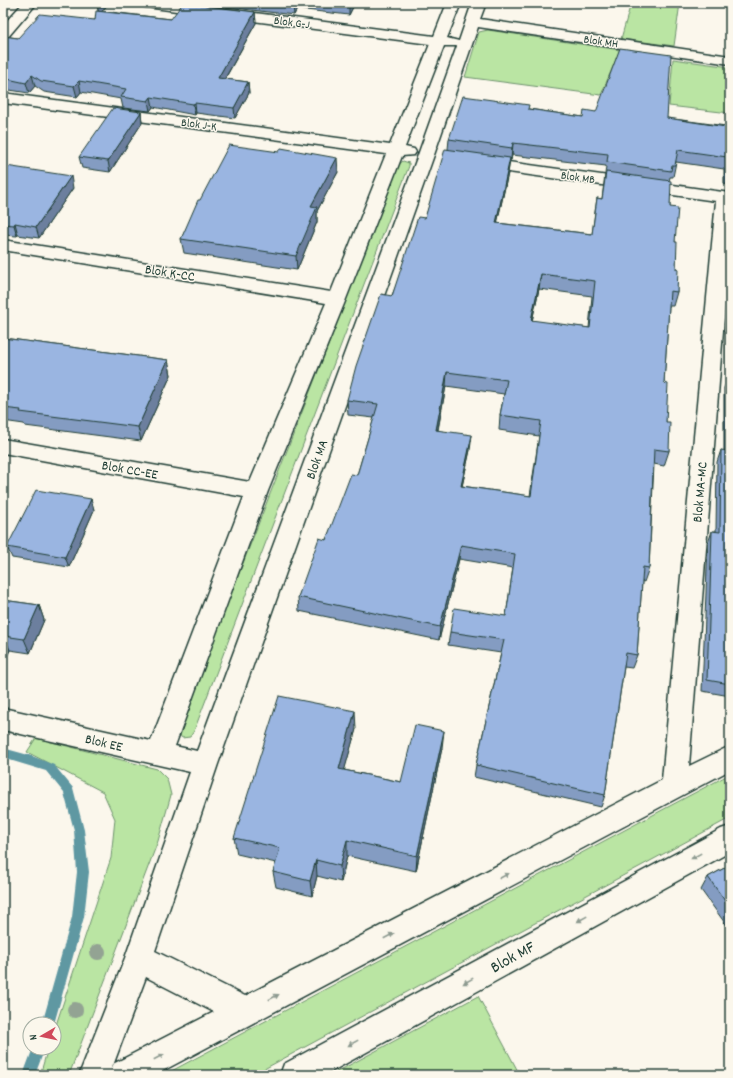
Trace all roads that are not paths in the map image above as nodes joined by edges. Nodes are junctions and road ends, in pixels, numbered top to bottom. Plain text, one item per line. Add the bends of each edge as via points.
1 (30, 3) edge
2 (146, 3) edge
3 (454, 3) edge
4 (479, 3) edge
5 (472, 22) junction
6 (3, 34) edge
7 (438, 41) junction
8 (464, 45) junction
9 (730, 60) edge
10 (3, 98) edge
11 (395, 150) junction
12 (434, 156) junction
13 (465, 161) edge
14 (727, 198) edge
15 (3, 246) edge
16 (337, 299) junction
17 (3, 446) edge
18 (257, 491) junction
19 (3, 719) edge
20 (159, 754) junction
21 (730, 757) edge
22 (205, 764) junction
23 (674, 787) junction
24 (730, 838) edge
25 (139, 958) junction
26 (245, 1012) junction
27 (94, 1075) edge
28 (124, 1075) edge
29 (295, 1075) edge

1 - 6 street
2 - 7 street, Blok G-J
3 - 7 street
4 - 5 street, Blok MA
5 - 8 street, Blok MA
5 - 9 street, Blok MH
7 - 8 street, Blok G-J
7 - 11 street
8 - 12 street, Blok MA
10 - 11 street, Blok J-K
11 - 12 street, Blok J-K
11 - 16 street
12 - 22 street, Blok MA
13 - 14 street, Blok MB
14 - 23 street, Blok MA-MC
15 - 16 street, Blok K-CC
16 - 18 street
17 - 18 street, Blok CC-EE
18 - 20 street
19 - 20 street, Blok EE
20 - 22 street, Blok EE
21 - 23 street
22 - 25 street, Blok MA
26 -> 23 street
24 -> 29 street, Blok MF
25 - 26 street
25 - 27 street, Blok MA
28 -> 26 street

